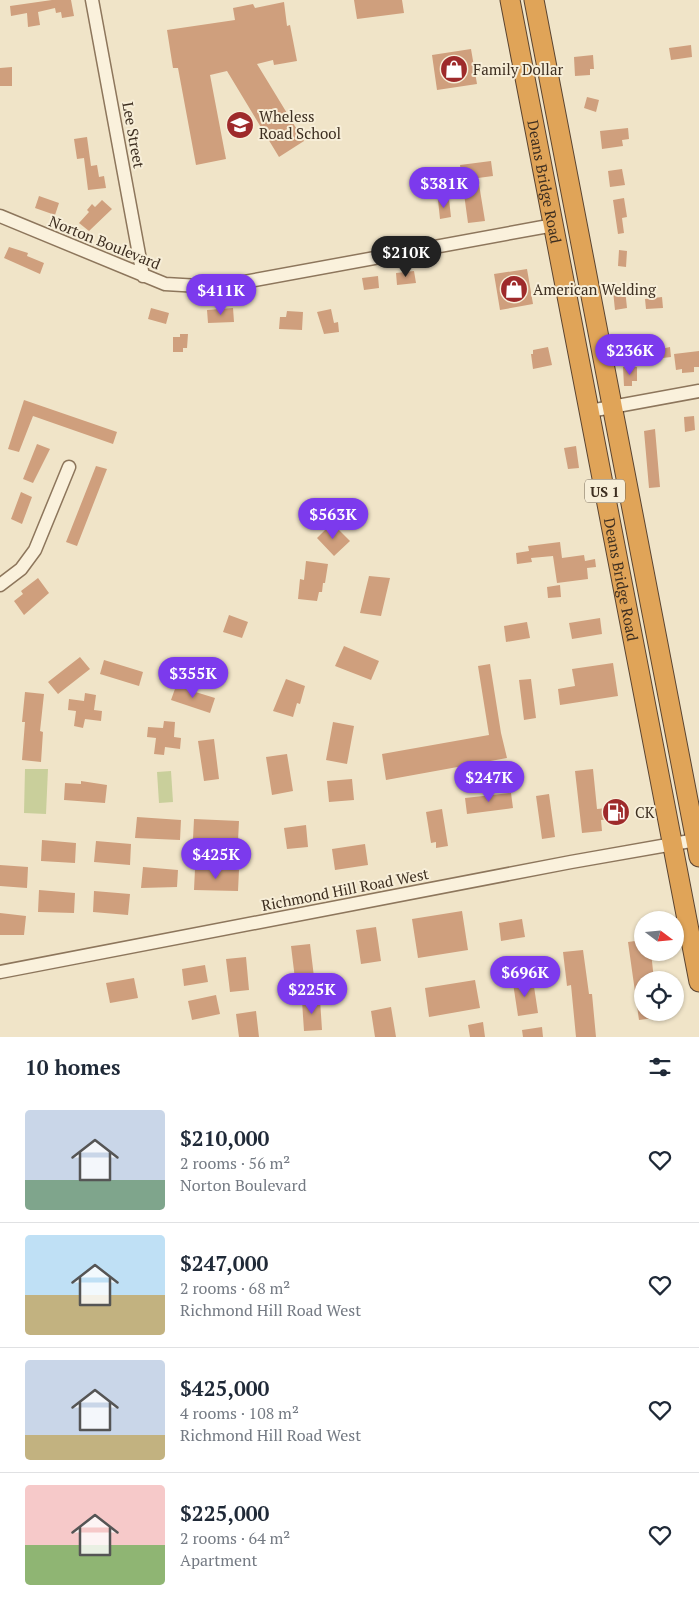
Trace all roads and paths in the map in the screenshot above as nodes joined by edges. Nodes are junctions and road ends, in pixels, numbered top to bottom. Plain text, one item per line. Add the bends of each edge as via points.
1 (92, 0) edge
2 (510, 0) edge
3 (534, 0) edge
4 (0, 216) edge
5 (554, 225) junction
6 (143, 276) junction
7 (699, 391) edge
8 (613, 408) junction
9 (590, 411) junction
10 (69, 467) dead end
11 (0, 585) edge
12 (672, 844) junction
13 (697, 848) edge
14 (0, 972) edge
15 (699, 982) edge

1 - 6 street, Lee Street
2 - 5 highway, Deans Bridge Road / US 1
3 - 8 highway, Deans Bridge Road / US 1
4 - 6 street, Norton Boulevard
5 - 6 street, Norton Boulevard via 217,287 165,284
5 - 9 highway, Deans Bridge Road / US 1
7 - 8 street
8 - 9 street
8 - 13 highway, Deans Bridge Road / US 1
9 - 12 highway, Deans Bridge Road / US 1
10 - 11 street via 35,550 21,569
12 - 13 street, Richmond Hill Road West
12 - 14 street, Richmond Hill Road West
12 - 15 highway, Deans Bridge Road / US 1

